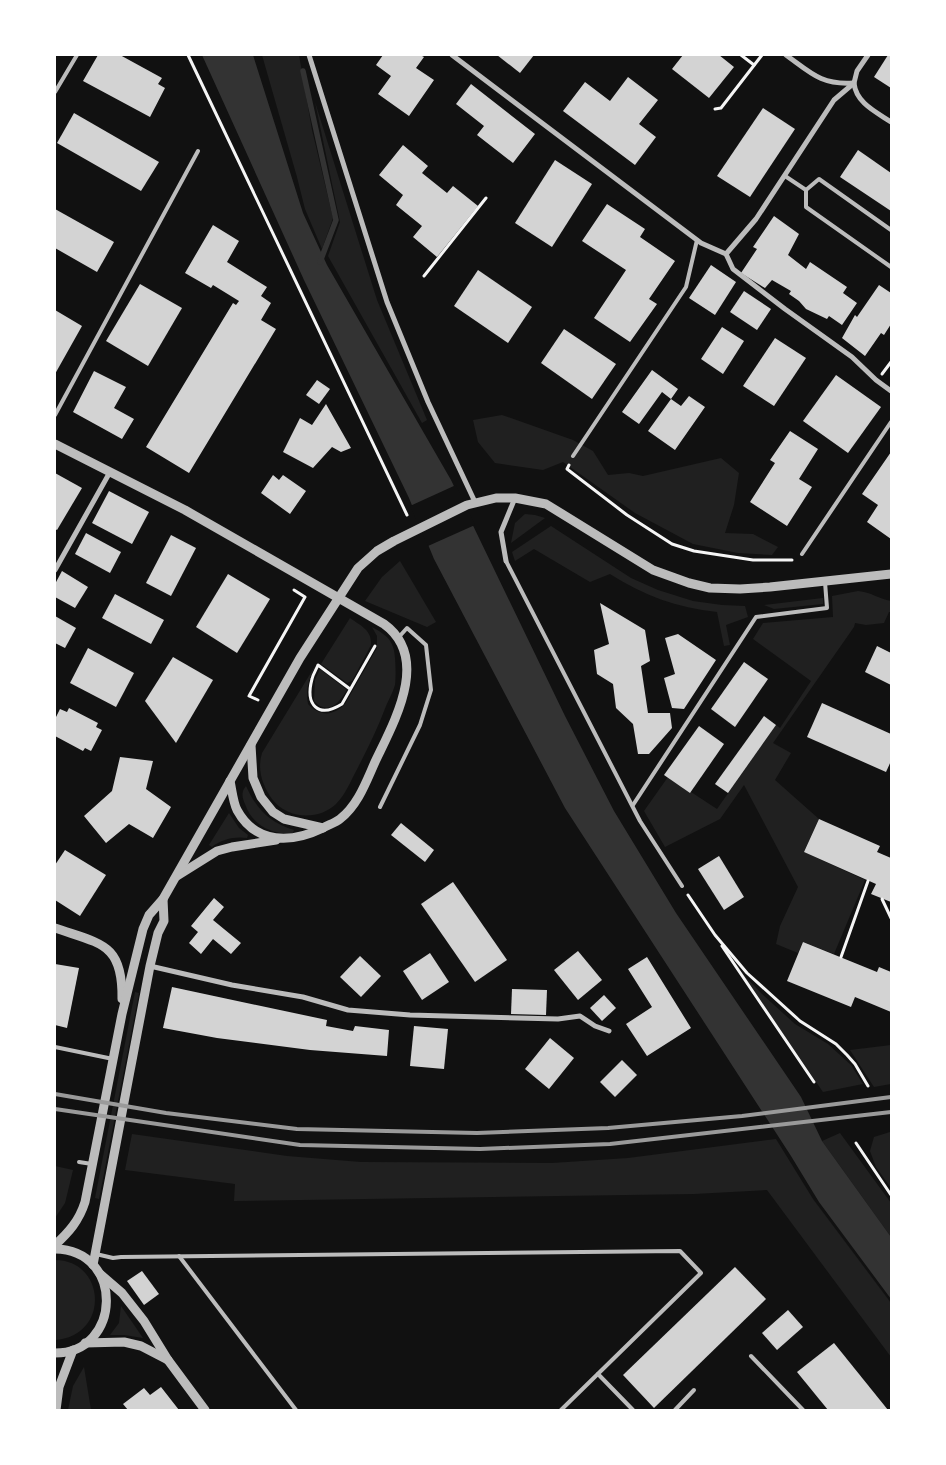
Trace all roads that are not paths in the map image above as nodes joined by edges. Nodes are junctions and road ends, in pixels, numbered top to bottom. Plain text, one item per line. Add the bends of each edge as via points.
1 (77, 55) edge
2 (309, 55) edge
3 (452, 55) edge
4 (786, 55) edge
5 (868, 55) edge
6 (854, 82) junction
7 (55, 92) edge
8 (891, 122) edge
9 (198, 150) dead end
10 (785, 176) junction
11 (806, 190) junction
12 (891, 230) edge
13 (697, 240) junction
14 (726, 254) junction
15 (891, 267) edge
16 (891, 391) edge
17 (55, 415) edge
18 (891, 422) edge
19 (55, 444) edge
20 (573, 456) road end
21 (110, 472) junction
22 (515, 498) junction
23 (471, 504) junction
24 (802, 554) dead end
25 (506, 561) joint
26 (55, 570) edge
27 (891, 574) edge
28 (825, 581) junction
29 (398, 638) junction
30 (251, 745) junction
31 (230, 781) junction
32 (633, 805) junction
33 (380, 806) dead end
34 (323, 828) junction
35 (281, 839) junction
36 (175, 878) junction
37 (682, 886) road end
38 (162, 899) junction
39 (55, 928) edge
40 (150, 966) junction
41 (122, 1014) junction
42 (609, 1031) dead end
43 (55, 1047) edge
44 (113, 1060) junction
45 (79, 1162) dead end
46 (92, 1164) junction
47 (55, 1245) edge
48 (55, 1249) edge
49 (95, 1254) junction
50 (179, 1256) junction
51 (93, 1265) junction
52 (100, 1274) junction
53 (85, 1344) junction
54 (72, 1350) junction
55 (55, 1353) edge
56 (751, 1356) dead end
57 (168, 1360) junction
58 (598, 1374) junction
59 (694, 1390) dead end
60 (800, 1406) junction
61 (56, 1410) edge
62 (205, 1410) edge
63 (296, 1410) edge
64 (561, 1410) edge
65 (633, 1410) edge
66 (674, 1410) edge
67 (795, 1410) edge
68 (803, 1410) edge

1 - 7 lane
2 - 23 street via 387,302
3 - 13 street
4 - 6 street via 820,79 839,84
5 - 6 street
6 - 8 street via 863,103
6 - 10 street via 834,100
9 - 17 lane
10 - 11 lane
10 - 14 street via 756,219
11 - 12 lane via 819,180
11 - 15 lane via 806,207
13 - 14 street
13 - 20 lane via 686,287
14 - 16 street via 733,269 852,357
18 - 24 lane
19 - 21 street
21 - 26 street
21 - 29 street via 235,538 384,624
22 - 23 street via 496,498
22 - 25 street via 501,532
22 - 28 street via 546,504 653,570 689,583 710,588 740,589
23 - 30 street via 377,551 358,568 300,658
25 - 32 lane
27 - 28 street
28 - 32 lane via 827,608 756,617
29 - 33 lane via 407,628 426,645 431,690 420,725
29 - 34 street via 405,652 406,675 398,714 354,804 339,820
30 - 31 street
30 - 34 street via 252,778 273,812 284,819
31 - 35 street via 237,809 245,822 268,837
31 - 36 street
32 - 37 lane
34 - 35 street via 309,835
35 - 36 street via 217,851
36 - 38 street
38 - 40 street via 164,921
38 - 41 street via 143,929
39 - 41 street via 100,943 112,954 122,974
40 - 42 street via 303,997 348,1010 558,1019 580,1016
40 - 49 street
41 - 44 street
43 - 44 lane
44 - 46 street
45 - 46 lane
46 - 47 street via 80,1216
48 - 51 street via 74,1252
49 - 50 lane via 113,1258
49 - 51 street
50 - 58 lane via 680,1251 701,1274
50 - 63 lane
51 - 52 street
52 - 53 street via 105,1286 106,1312 102,1324
52 - 57 street via 122,1293
53 - 54 street
53 - 57 street via 124,1342 141,1346
54 - 55 street
54 - 61 street via 59,1387
56 - 60 lane
57 - 62 street
58 - 64 lane
58 - 65 lane
59 - 66 lane
60 - 67 lane
60 - 68 lane

